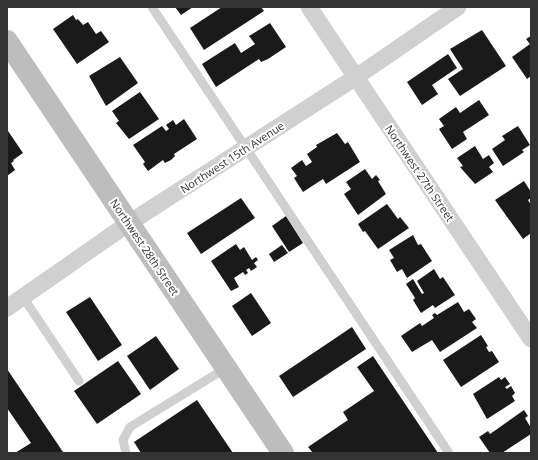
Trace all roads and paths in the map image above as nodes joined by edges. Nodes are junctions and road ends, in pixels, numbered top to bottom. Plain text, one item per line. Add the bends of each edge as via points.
1 (152, 7) edge
2 (309, 7) edge
3 (458, 7) edge
4 (7, 41) edge
5 (356, 77) junction
6 (245, 148) junction
7 (129, 224) junction
8 (23, 297) junction
9 (7, 308) edge
10 (531, 339) edge
11 (226, 368) junction
12 (79, 381) dead end
13 (126, 453) edge
14 (283, 453) edge
15 (449, 453) edge

1 - 6 lane
2 - 5 street, Northwest 27th Street
3 - 5 street, Northwest 15th Avenue
4 - 7 street, Northwest 28th Street
5 - 6 street, Northwest 15th Avenue
5 - 10 street, Northwest 27th Street
6 - 7 street, Northwest 15th Avenue
6 - 15 lane
7 - 8 street, Northwest 15th Avenue
7 - 11 street, Northwest 28th Street
8 - 9 street, Northwest 15th Avenue
8 - 12 lane
11 - 13 lane via 130,427 123,440
11 - 14 street, Northwest 28th Street

